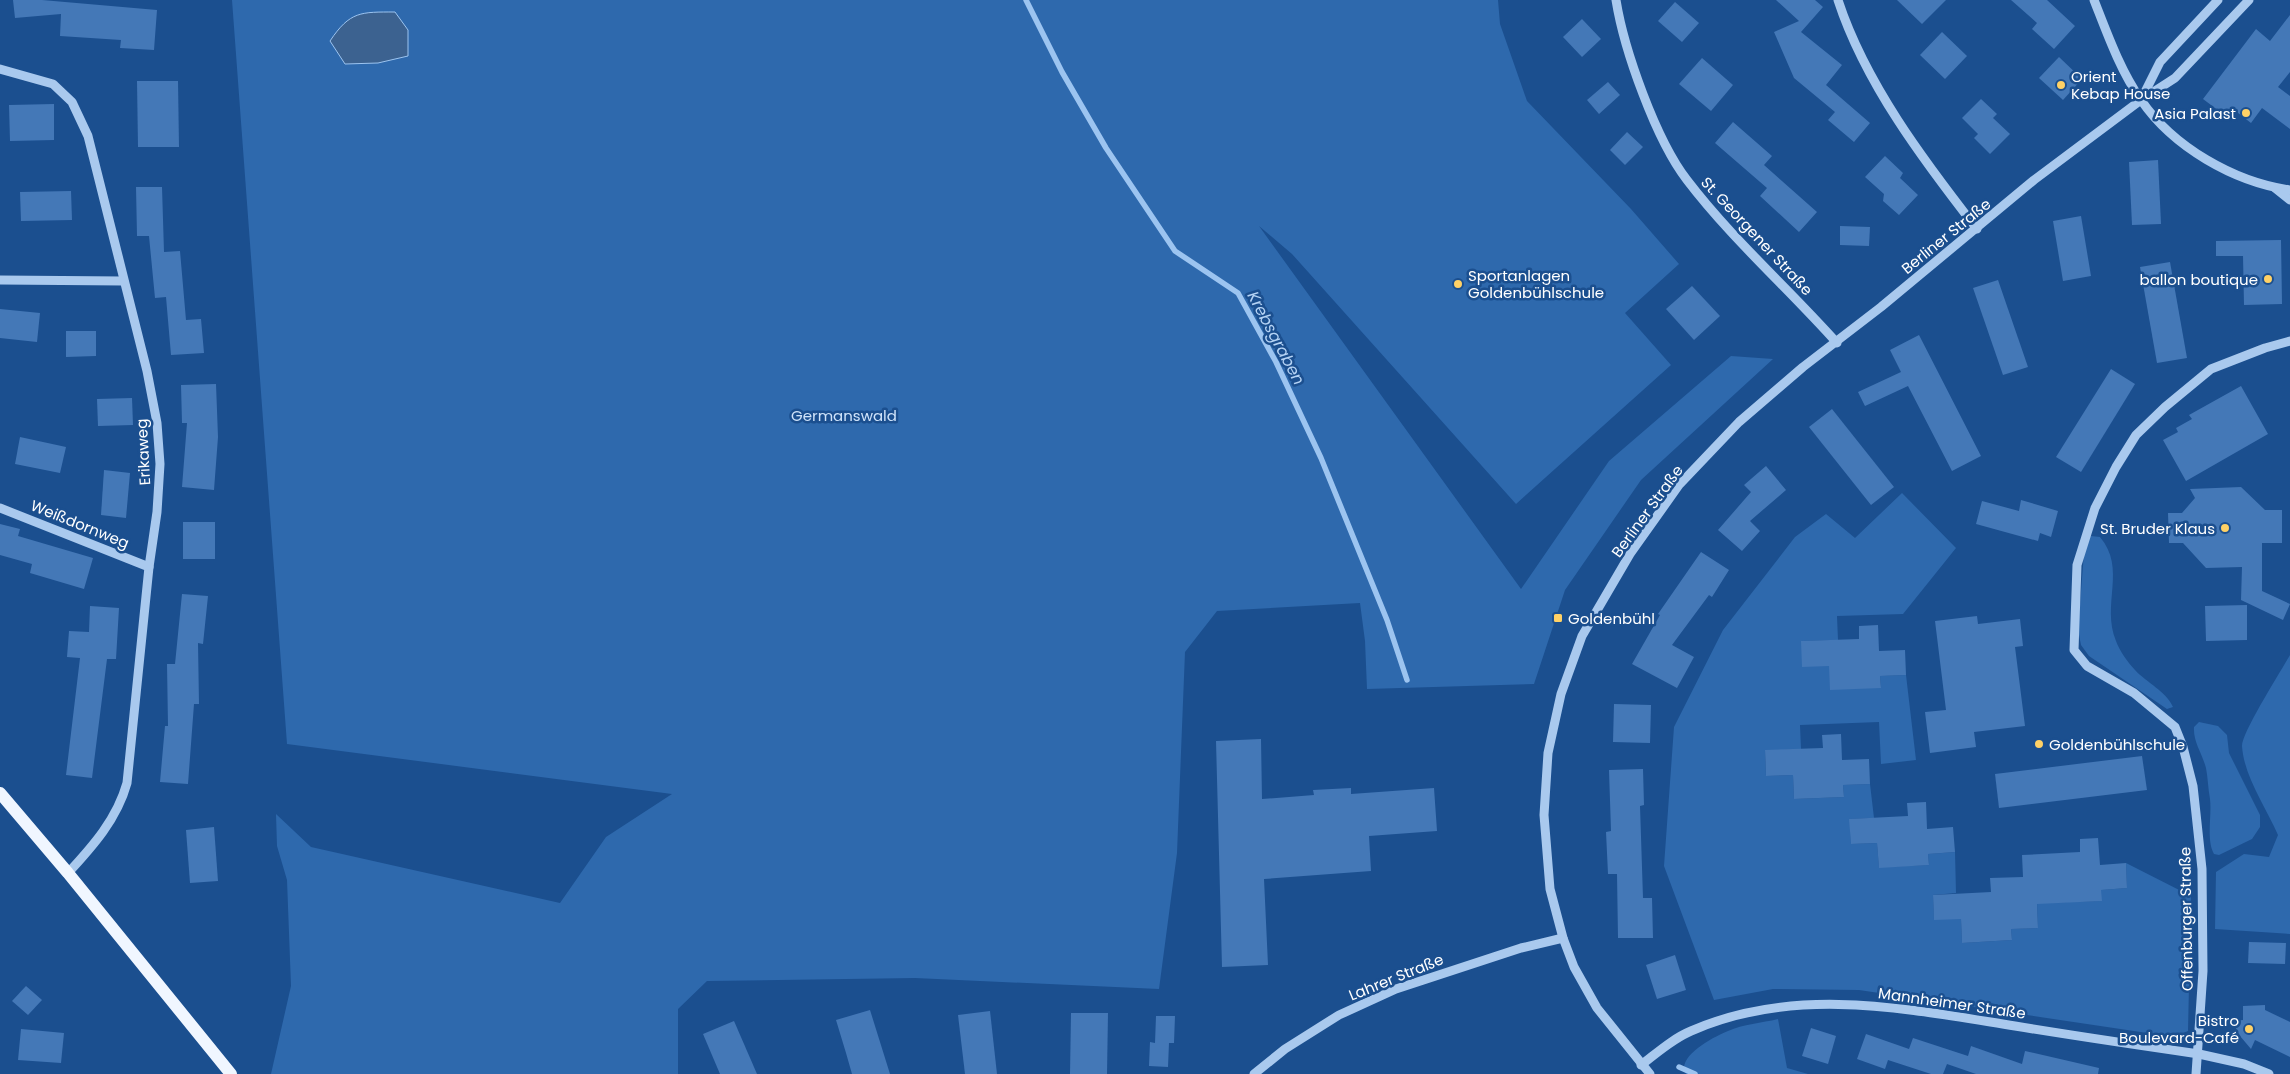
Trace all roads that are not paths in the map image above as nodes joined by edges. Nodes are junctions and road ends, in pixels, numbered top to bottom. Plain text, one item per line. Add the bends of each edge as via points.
1 (1616, 0) edge
2 (1838, 0) edge
3 (2094, 0) edge
4 (2218, 0) edge
5 (2250, 0) edge
6 (0, 68) edge
7 (2140, 100) junction
8 (2275, 188) junction
9 (2290, 190) edge
10 (2290, 200) edge
11 (1977, 229) junction
12 (0, 280) edge
13 (123, 281) junction
14 (2290, 341) edge
15 (1837, 343) junction
16 (0, 508) edge
17 (149, 567) junction
18 (0, 794) edge
19 (68, 873) junction
20 (1563, 938) junction
21 (2199, 1054) junction
22 (1642, 1065) junction
23 (231, 1074) edge
24 (1254, 1074) edge
25 (1650, 1074) edge
26 (2196, 1074) edge
27 (2269, 1074) edge

1 - 15 street, St. Georgener Straße via 1634,67 1660,132 1686,179 1740,243
2 - 11 street via 1847,28 1894,116
3 - 7 street via 2113,48
4 - 7 street, Berliner Straße via 2160,62
5 - 7 street, Berliner Straße via 2175,78
6 - 13 street, Erikaweg via 53,84 72,102 88,136
7 - 8 street via 2184,144 2226,171
7 - 11 street, Berliner Straße via 2034,180
8 - 9 street
8 - 10 street
11 - 15 street, Berliner Straße
12 - 13 street
13 - 17 street, Erikaweg via 157,423 160,464 158,512
14 - 21 street, Offenburger Straße via 2211,369 2136,435 2096,508 2077,565 2074,650 2088,666 2134,694 2175,727 2193,786 2202,869
15 - 20 street, Berliner Straße via 1803,367 1739,422 1679,485 1630,554 1582,636 1561,694 1548,754 1546,782 1544,815 1550,889
16 - 17 street, Weißdornweg
17 - 19 street, Erikaweg via 127,783 122,802 95,844
18 - 19 main road
19 - 23 main road
20 - 22 street, Berliner Straße via 1574,967 1597,1008
20 - 24 street, Lahrer Straße via 1396,988 1339,1015 1285,1048
21 - 22 street, Mannheimer Straße via 1898,1007 1839,1003 1780,1006 1741,1014 1691,1030
21 - 26 street, Offenburger Straße
21 - 27 street, Mannheimer Straße via 2244,1064
22 - 25 street, Berliner Straße

